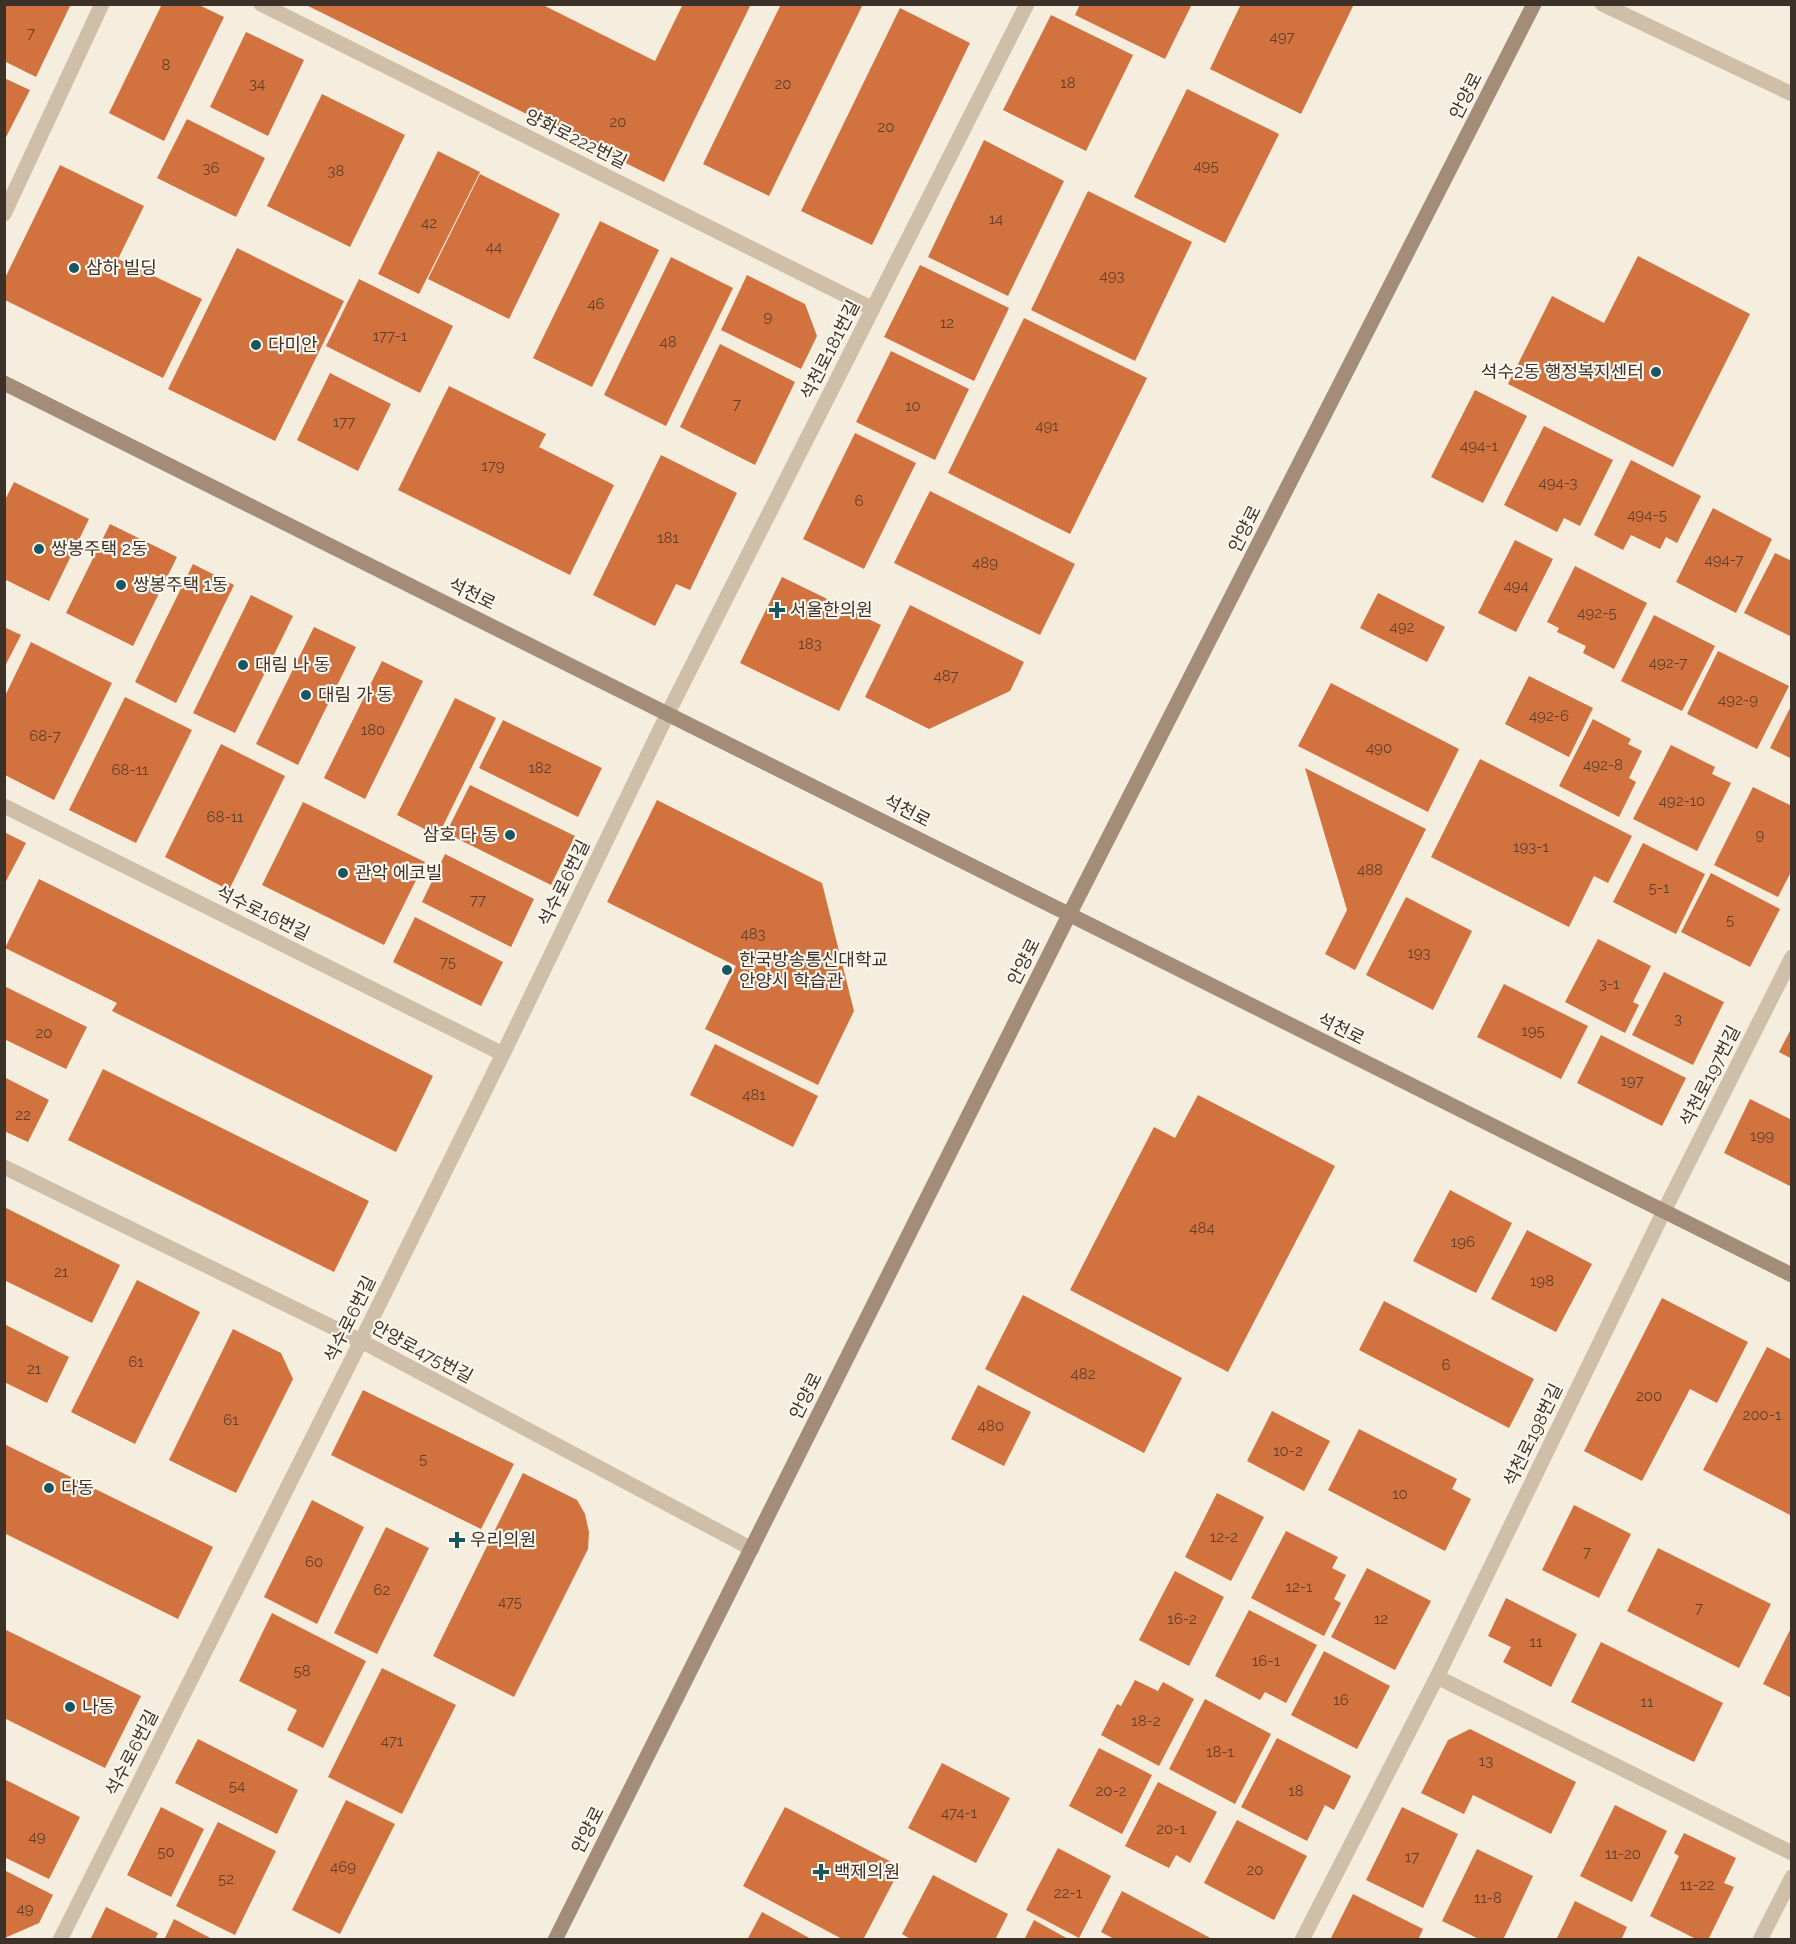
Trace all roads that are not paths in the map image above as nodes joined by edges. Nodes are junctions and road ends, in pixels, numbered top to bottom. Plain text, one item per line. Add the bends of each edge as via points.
1 (102, 4) edge
2 (261, 4) edge
3 (1027, 4) edge
4 (1534, 4) edge
5 (1602, 4) edge
6 (1791, 94) edge
7 (4, 214) edge
8 (873, 309) junction
9 (4, 383) edge
10 (668, 713) junction
11 (4, 806) edge
12 (1069, 915) junction
13 (1791, 957) edge
14 (503, 1054) junction
15 (4, 1167) edge
16 (1664, 1211) junction
17 (1791, 1275) edge
18 (361, 1341) junction
19 (752, 1549) junction
20 (1437, 1677) junction
21 (1791, 1853) edge
22 (1791, 1877) edge
23 (60, 1940) edge
24 (555, 1940) edge
25 (1302, 1940) edge
26 (1760, 1940) edge

1 - 7 street
2 - 8 street, 양화로222번길
3 - 8 street, 석천로181번길
4 - 12 street, 안양로
5 - 6 street
8 - 10 street, 석천로181번길
9 - 10 street, 석천로
10 - 12 street, 석천로
10 - 14 street, 석수로6번길
11 - 14 street, 석수로16번길
12 - 16 street, 석천로
12 - 19 street, 안양로
13 - 16 street, 석천로197번길
14 - 18 street, 석수로6번길
15 - 18 street, 안양로475번길
16 - 17 street, 석천로
16 - 20 street, 석천로198번길
18 - 19 street, 안양로475번길
18 - 23 street, 석수로6번길
19 - 24 street, 안양로
20 - 21 street
20 - 25 street, 석천로198번길
22 - 26 street

